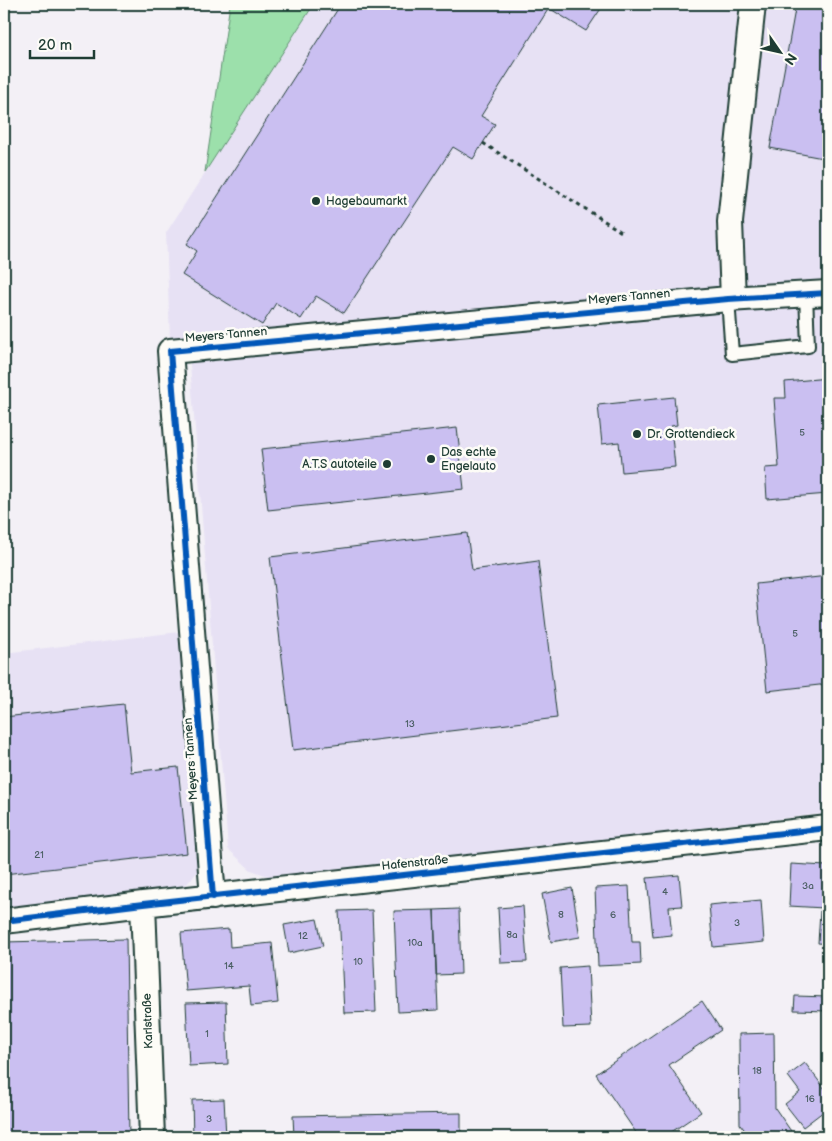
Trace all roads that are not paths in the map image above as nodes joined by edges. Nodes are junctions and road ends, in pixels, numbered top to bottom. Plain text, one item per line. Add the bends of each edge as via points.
1 (753, 4) edge
2 (817, 294) edge
3 (730, 299) junction
4 (828, 828) edge
5 (213, 897) junction
6 (143, 904) junction
7 (4, 921) edge
8 (152, 1137) edge

1 - 3 street via 730,222
2 - 3 street, Meyers Tannen
2 - 3 lane via 808,346 732,354
3 - 5 street, Meyers Tannen via 170,351
4 - 5 street, Hafenstraße
5 - 6 street, Hafenstraße
6 - 7 street, Hafenstraße
6 - 8 street, Karlstraße

